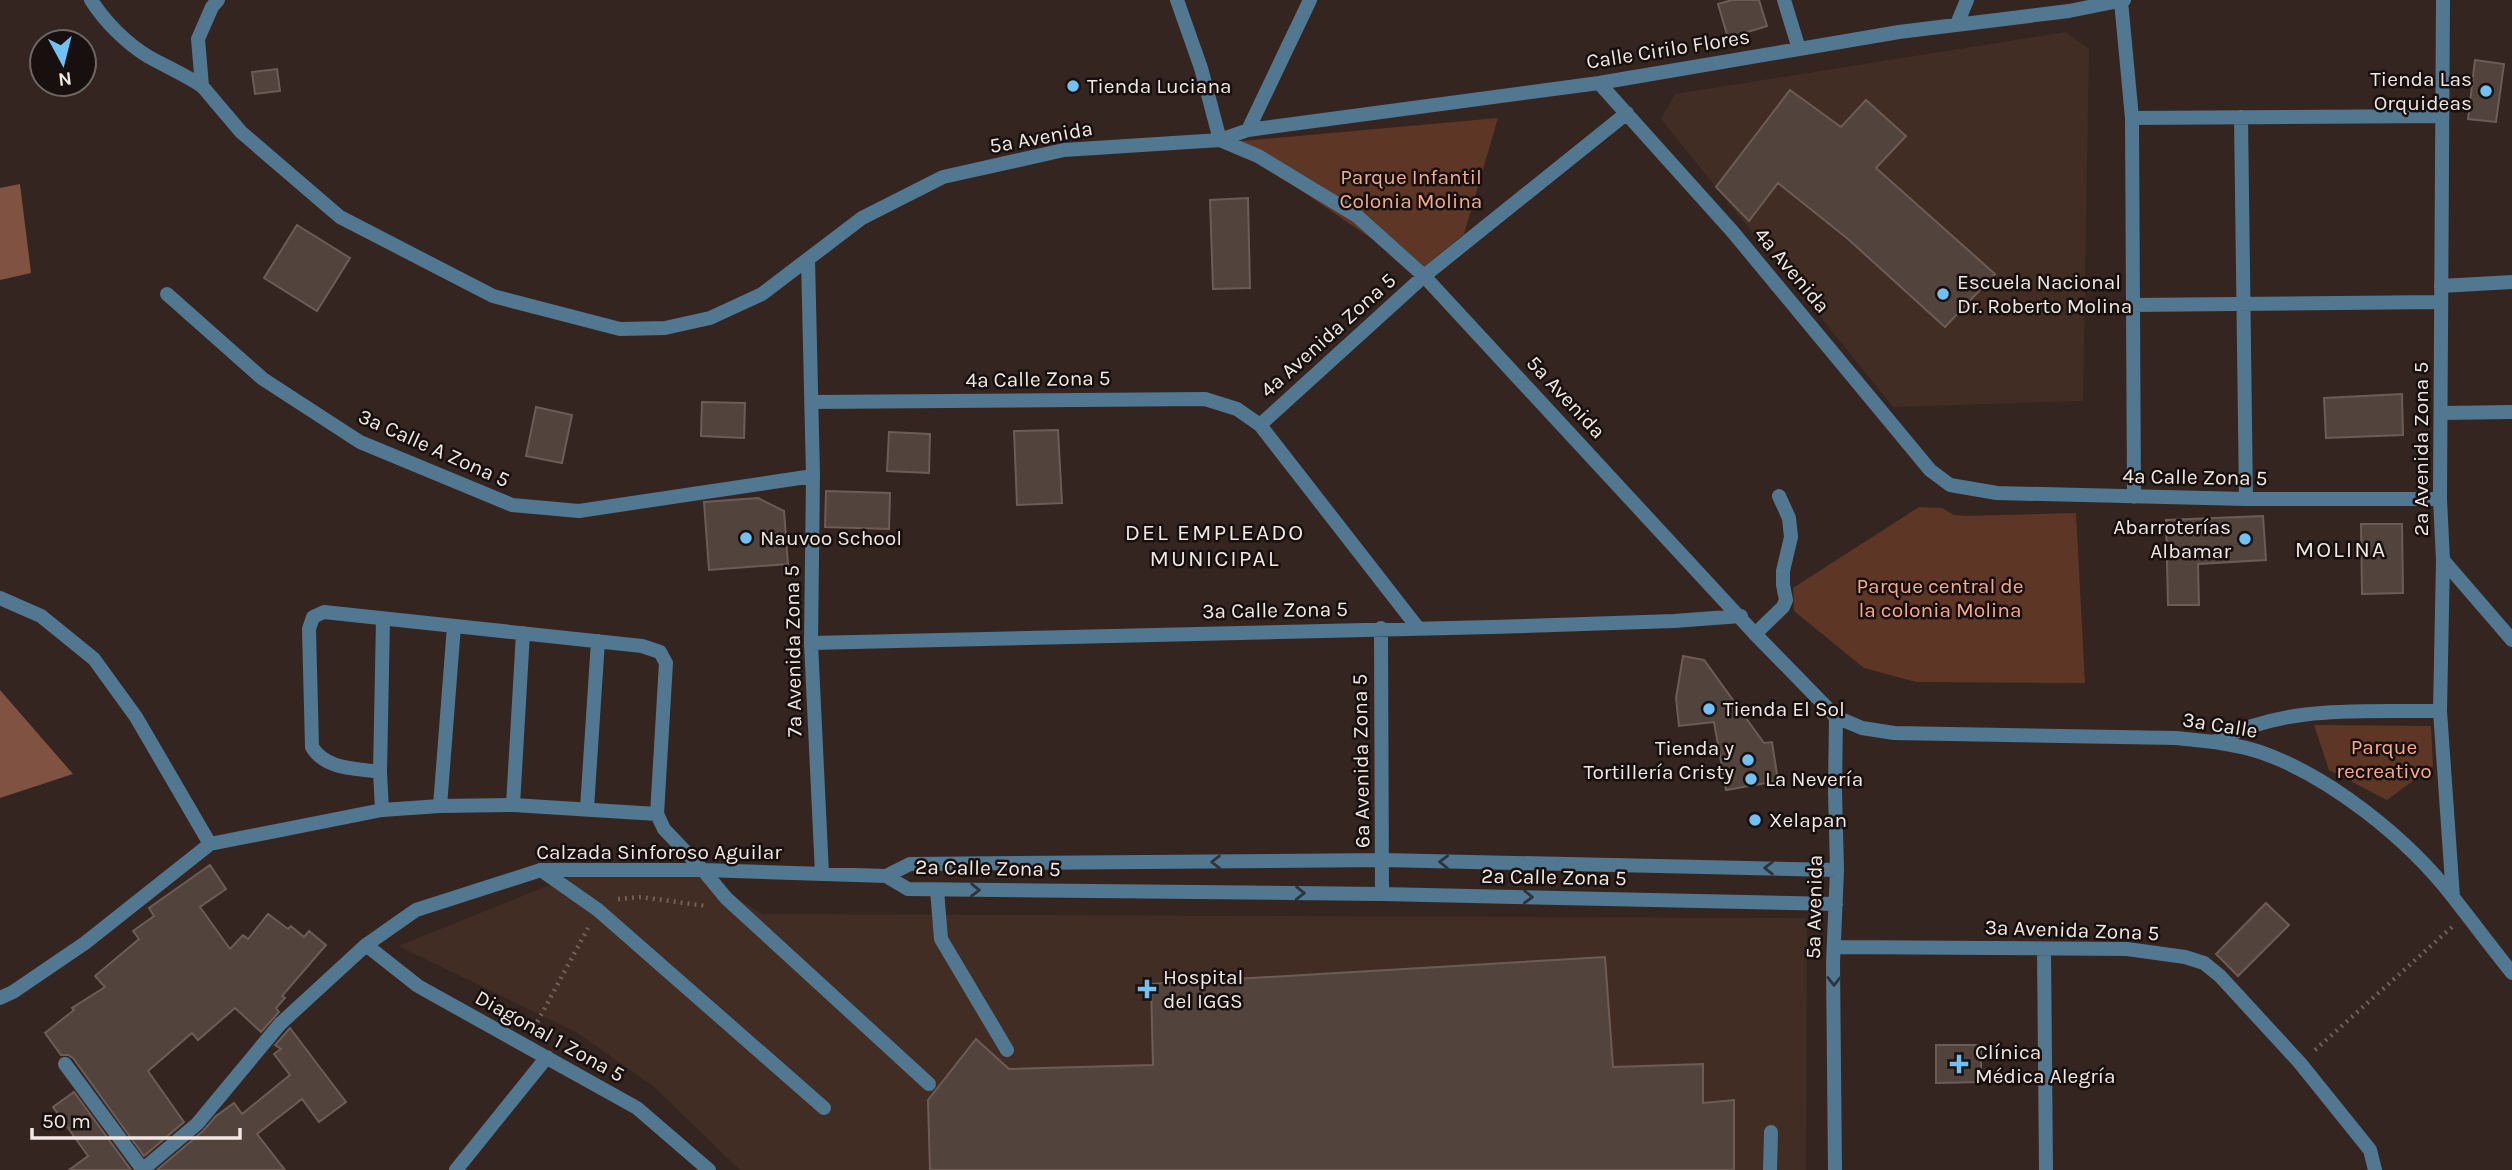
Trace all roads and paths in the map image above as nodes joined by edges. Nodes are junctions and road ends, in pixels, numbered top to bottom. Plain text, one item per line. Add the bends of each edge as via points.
1 (91, 0) edge
2 (218, 0) edge
3 (1177, 0) edge
4 (1310, 0) edge
5 (1784, 0) edge
6 (1967, 0) edge
7 (2443, 0) edge
8 (2122, 1) edge
9 (1957, 24) junction
10 (1799, 49) junction
11 (1599, 83) junction
12 (202, 86) junction
13 (1627, 113) junction
14 (2441, 116) junction
15 (2241, 117) junction
16 (2132, 118) junction
17 (1248, 130) junction
18 (1220, 140) junction
19 (808, 259) junction
20 (1424, 276) junction
21 (2512, 282) edge
22 (2441, 286) junction
23 (167, 294) dead end
24 (2441, 302) junction
25 (2243, 304) junction
26 (2132, 305) junction
27 (811, 402) junction
28 (2512, 412) edge
29 (2442, 413) junction
30 (1260, 425) junction
31 (813, 476) junction
32 (1950, 485) joint
33 (1779, 496) dead end
34 (2133, 497) junction
35 (2246, 499) junction
36 (2440, 499) junction
37 (2443, 560) junction
38 (0, 598) edge
39 (1741, 616) junction
40 (383, 619) junction
41 (454, 626) junction
42 (1381, 628) junction
43 (1418, 628) junction
44 (523, 633) junction
45 (1755, 634) junction
46 (2512, 640) edge
47 (598, 641) junction
48 (811, 643) junction
49 (2440, 711) junction
50 (1836, 717) junction
51 (2214, 742) junction
52 (380, 772) junction
53 (513, 805) junction
54 (440, 806) junction
55 (587, 808) junction
56 (382, 810) junction
57 (657, 814) junction
58 (210, 844) junction
59 (1383, 860) junction
60 (541, 870) junction
61 (704, 870) junction
62 (1838, 870) junction
63 (822, 874) junction
64 (886, 876) junction
65 (937, 890) junction
66 (1382, 894) junction
67 (2453, 897) junction
68 (1836, 904) junction
69 (2466, 915) junction
70 (366, 945) junction
71 (1834, 947) junction
72 (2045, 950) junction
73 (2512, 973) edge
74 (0, 998) edge
75 (1007, 1050) dead end
76 (547, 1057) junction
77 (2301, 1063) junction
78 (65, 1064) dead end
79 (929, 1084) dead end
80 (824, 1108) dead end
81 (1771, 1132) dead end
82 (143, 1170) edge
83 (456, 1170) edge
84 (709, 1170) edge
85 (1770, 1170) edge
86 (1835, 1170) edge
87 (2046, 1170) edge
88 (2375, 1170) edge

1 - 12 street, 5a Avenida via 114,29 148,56
2 - 12 street via 198,39
3 - 18 street
4 - 17 street
5 - 10 street
6 - 9 street
7 - 14 street, 2a Avenida Zona 5
8 - 9 street, Calle Cirilo Flores
8 - 16 street
9 - 10 street, Calle Cirilo Flores
10 - 11 street, Calle Cirilo Flores
11 - 13 street, 4a Avenida
11 - 17 street, Calle Cirilo Flores
12 - 19 street, 5a Avenida via 241,132 340,217 493,296 620,329 665,328 710,318 762,294
13 - 20 street, 4a Avenida Zona 5
13 - 32 street, 4a Avenida via 1930,471
14 - 15 street
14 - 22 street, 2a Avenida Zona 5
15 - 16 street
15 - 25 street
16 - 26 street
17 - 18 street, Calle Cirilo Flores
18 - 19 street, 5a Avenida via 1064,150 943,177 862,218
18 - 20 street, 5a Avenida via 1258,156 1357,216
19 - 27 street, 7a Avenida Zona 5
20 - 30 street, 4a Avenida Zona 5
20 - 39 street, 5a Avenida
21 - 22 street
22 - 24 street, 2a Avenida Zona 5
23 - 31 street, 3a Calle A Zona 5 via 263,379 360,442 512,505 579,511
24 - 25 street
24 - 29 street, 2a Avenida Zona 5
25 - 26 street
25 - 35 street
26 - 34 street
27 - 30 street, 4a Calle Zona 5 via 1205,399 1237,409
27 - 31 street, 7a Avenida Zona 5
28 - 29 street
29 - 36 street, 2a Avenida Zona 5
30 - 43 street
31 - 48 street, 7a Avenida Zona 5
32 - 34 street, 4a Calle Zona 5 via 1997,493
33 - 45 street via 1791,537 1783,570 1785,604
34 - 35 street, 4a Calle Zona 5
35 - 36 street, 4a Calle Zona 5
36 - 37 street, 2a Avenida Zona 5
37 - 46 street
37 - 49 street, 2a Avenida Zona 5
38 - 58 street via 41,616 94,659 136,717
39 - 43 street, 3a Calle Zona 5
39 - 45 street, 5a Avenida
40 - 41 street
40 - 52 street
40 - 52 street via 324,612 313,617 309,629 312,747 329,764
41 - 44 street
41 - 54 street
42 - 43 street, 3a Calle Zona 5
42 - 48 street, 3a Calle Zona 5
42 - 59 street, 6a Avenida Zona 5
44 - 47 street
44 - 53 street
45 - 50 street, 5a Avenida
47 - 55 street
47 - 57 street via 642,646 660,652 666,663
48 - 63 street, 7a Avenida Zona 5
49 - 51 street via 2301,713 2267,720
49 - 67 street, 2a Avenida Zona 5
50 - 51 street, 3a Calle via 1862,728 1894,733
50 - 62 street, 5a Avenida
51 - 67 street, 3a Calle via 2259,751 2341,793 2422,862
52 - 56 street
53 - 54 street
53 - 55 street
54 - 56 street
55 - 57 street
56 - 58 street
57 - 61 street via 664,829
58 - 74 street via 85,943
62 -> 59 street, 2a Calle Zona 5
59 -> 64 street, 2a Calle Zona 5 via 911,864
59 - 66 street, 6a Avenida Zona 5
60 - 61 street, Calzada Sinforoso Aguilar
60 - 70 street, Calzada Sinforoso Aguilar via 416,909
60 - 80 street via 598,910
61 - 63 street, Calzada Sinforoso Aguilar
61 - 79 street via 726,898
62 - 68 street, 5a Avenida
63 - 64 street, Calzada Sinforoso Aguilar
64 - 65 street, 2a Calle Zona 5 via 908,889
65 -> 66 street, 2a Calle Zona 5
65 - 75 street via 940,939
66 -> 68 street, 2a Calle Zona 5
67 - 69 street, 3a Calle
68 - 71 street, 5a Avenida
69 - 73 street, 3a Calle
69 - 77 path
70 - 76 street, Diagonal 1 Zona 5 via 418,986
70 - 82 street, Calzada Sinforoso Aguilar via 280,1024 197,1124
71 - 72 street, 3a Avenida Zona 5
71 -> 86 street, 5a Avenida
72 - 77 street, 3a Avenida Zona 5 via 2127,949 2204,963
72 - 87 street
76 - 83 street
76 - 84 street, Diagonal 1 Zona 5 via 637,1108
77 - 88 street, 3a Avenida Zona 5 via 2370,1150
78 - 82 street
81 - 85 street

